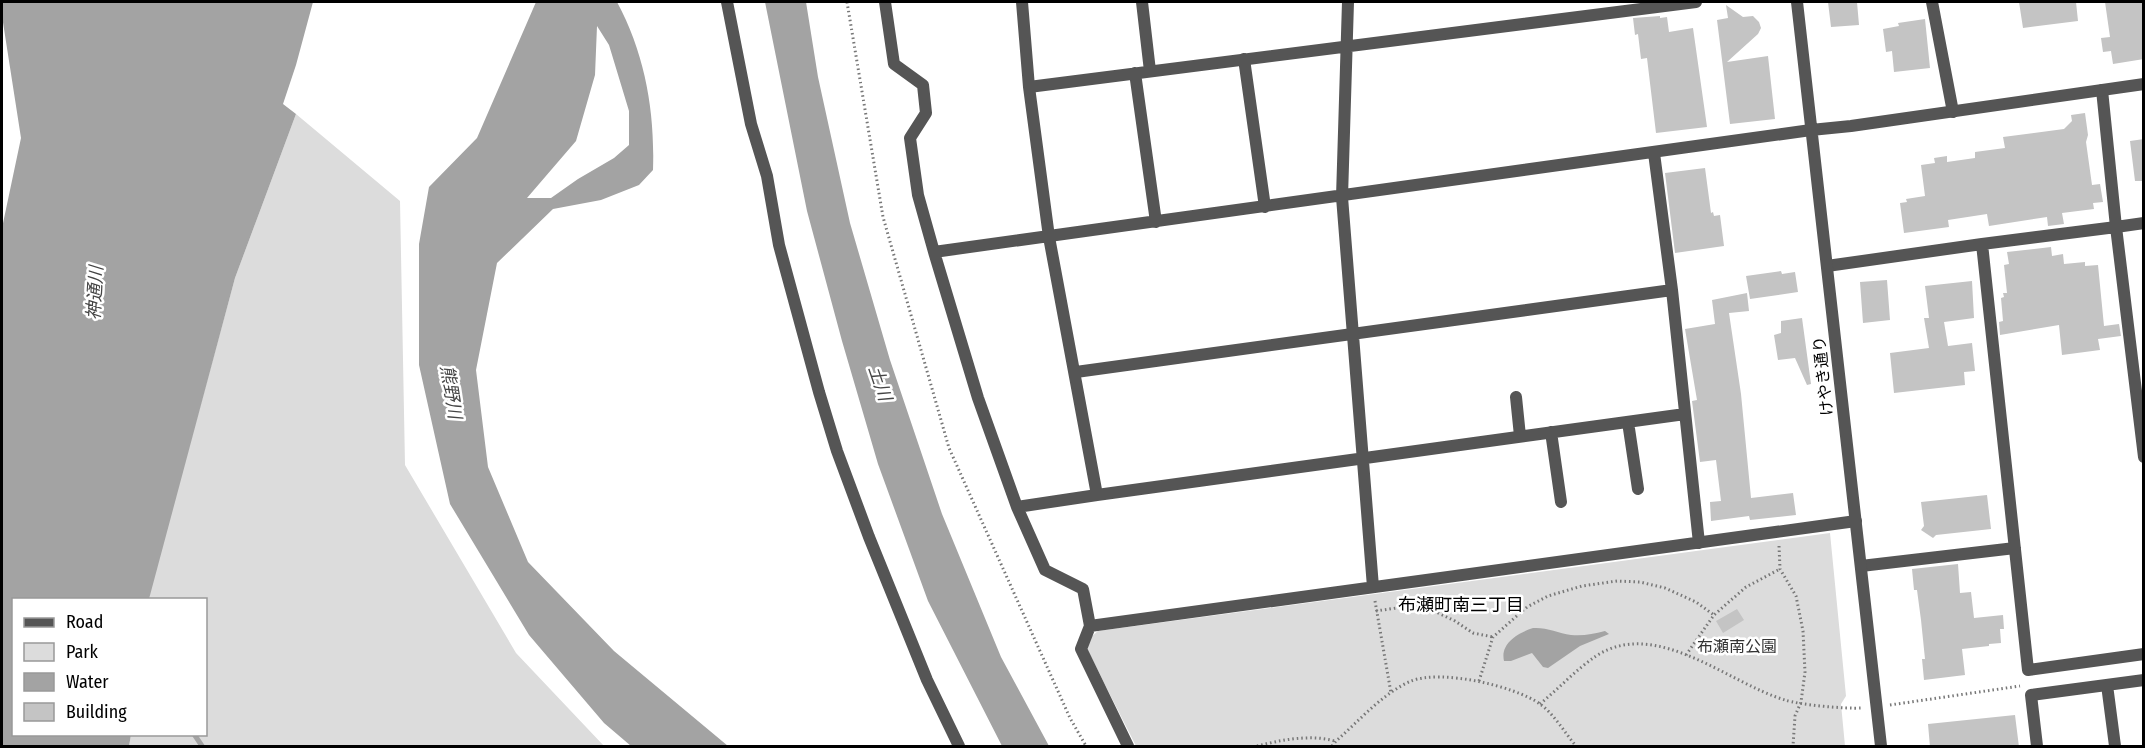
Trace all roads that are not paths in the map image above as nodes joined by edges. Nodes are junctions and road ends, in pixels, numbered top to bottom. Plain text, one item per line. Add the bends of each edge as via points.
1 (727, 2) edge
2 (885, 2) edge
3 (1022, 2) edge
4 (1142, 2) edge
5 (1348, 2) edge
6 (1696, 2) edge
7 (1797, 2) edge
8 (1932, 2) edge
9 (1649, 4) edge
10 (1346, 46) junction
11 (1244, 59) junction
12 (1150, 71) junction
13 (1135, 73) junction
14 (2144, 84) edge
15 (1029, 87) junction
16 (2102, 90) junction
17 (1953, 112) junction
18 (1811, 130) junction
19 (1654, 153) junction
20 (1342, 196) junction
21 (1265, 207) junction
22 (1156, 222) junction
23 (2144, 223) edge
24 (2116, 227) junction
25 (1049, 237) junction
26 (1982, 244) junction
27 (934, 252) junction
28 (1827, 266) junction
29 (1672, 290) junction
30 (1354, 334) junction
31 (1076, 372) junction
32 (1516, 398) dead end
33 (1685, 414) junction
34 (1628, 422) junction
35 (1551, 432) junction
36 (1520, 436) junction
37 (2144, 457) edge
38 (1363, 458) junction
39 (1638, 489) dead end
40 (1097, 495) junction
41 (1561, 502) dead end
42 (1017, 507) junction
43 (1856, 521) junction
44 (1699, 543) junction
45 (2014, 548) junction
46 (1861, 566) junction
47 (1373, 587) junction
48 (1090, 626) junction
49 (2144, 654) edge
50 (2144, 680) edge
51 (2107, 685) junction
52 (959, 747) edge
53 (1128, 747) edge
54 (1881, 747) edge
55 (2037, 747) edge
56 (2115, 747) edge

1 - 52 street via 779,244 837,451 927,680
2 - 27 street via 894,64 924,85 926,113 910,138 918,195
3 - 15 street
4 - 12 street
5 - 10 street
6 - 9 street
7 - 18 street, けやき通り
8 - 17 street
9 - 10 street
10 - 11 street
10 - 20 street
11 - 12 street
11 - 21 street
12 - 13 street
13 - 15 street
13 - 22 street
14 - 16 street
15 - 25 street
16 - 17 street
16 - 24 street
17 - 18 street
18 - 19 street
18 - 28 street, けやき通り
19 - 20 street
19 - 29 street
20 - 21 street
20 - 30 street
21 - 22 street
22 - 25 street
23 - 24 street
24 - 26 street
24 - 37 street
25 - 27 street
25 - 31 street
26 - 28 street
26 - 45 street
27 - 42 street via 978,398
28 - 43 street, けやき通り
29 - 30 street
29 - 33 street
30 - 31 street
30 - 38 street
31 - 40 street
32 - 36 street
33 - 34 street
33 - 44 street
34 - 35 street
34 - 39 street
35 - 36 street
35 - 41 street
36 - 38 street
38 - 40 street
38 - 47 street
40 - 42 street
42 - 48 street via 1045,570 1083,589
43 - 44 street
43 - 46 street, けやき通り
44 - 47 street
45 - 46 street
45 - 49 street via 2028,670
46 - 54 street, けやき通り
47 - 48 street
48 - 53 street via 1080,649
50 - 51 street
51 - 55 street via 2031,695
51 - 56 street

